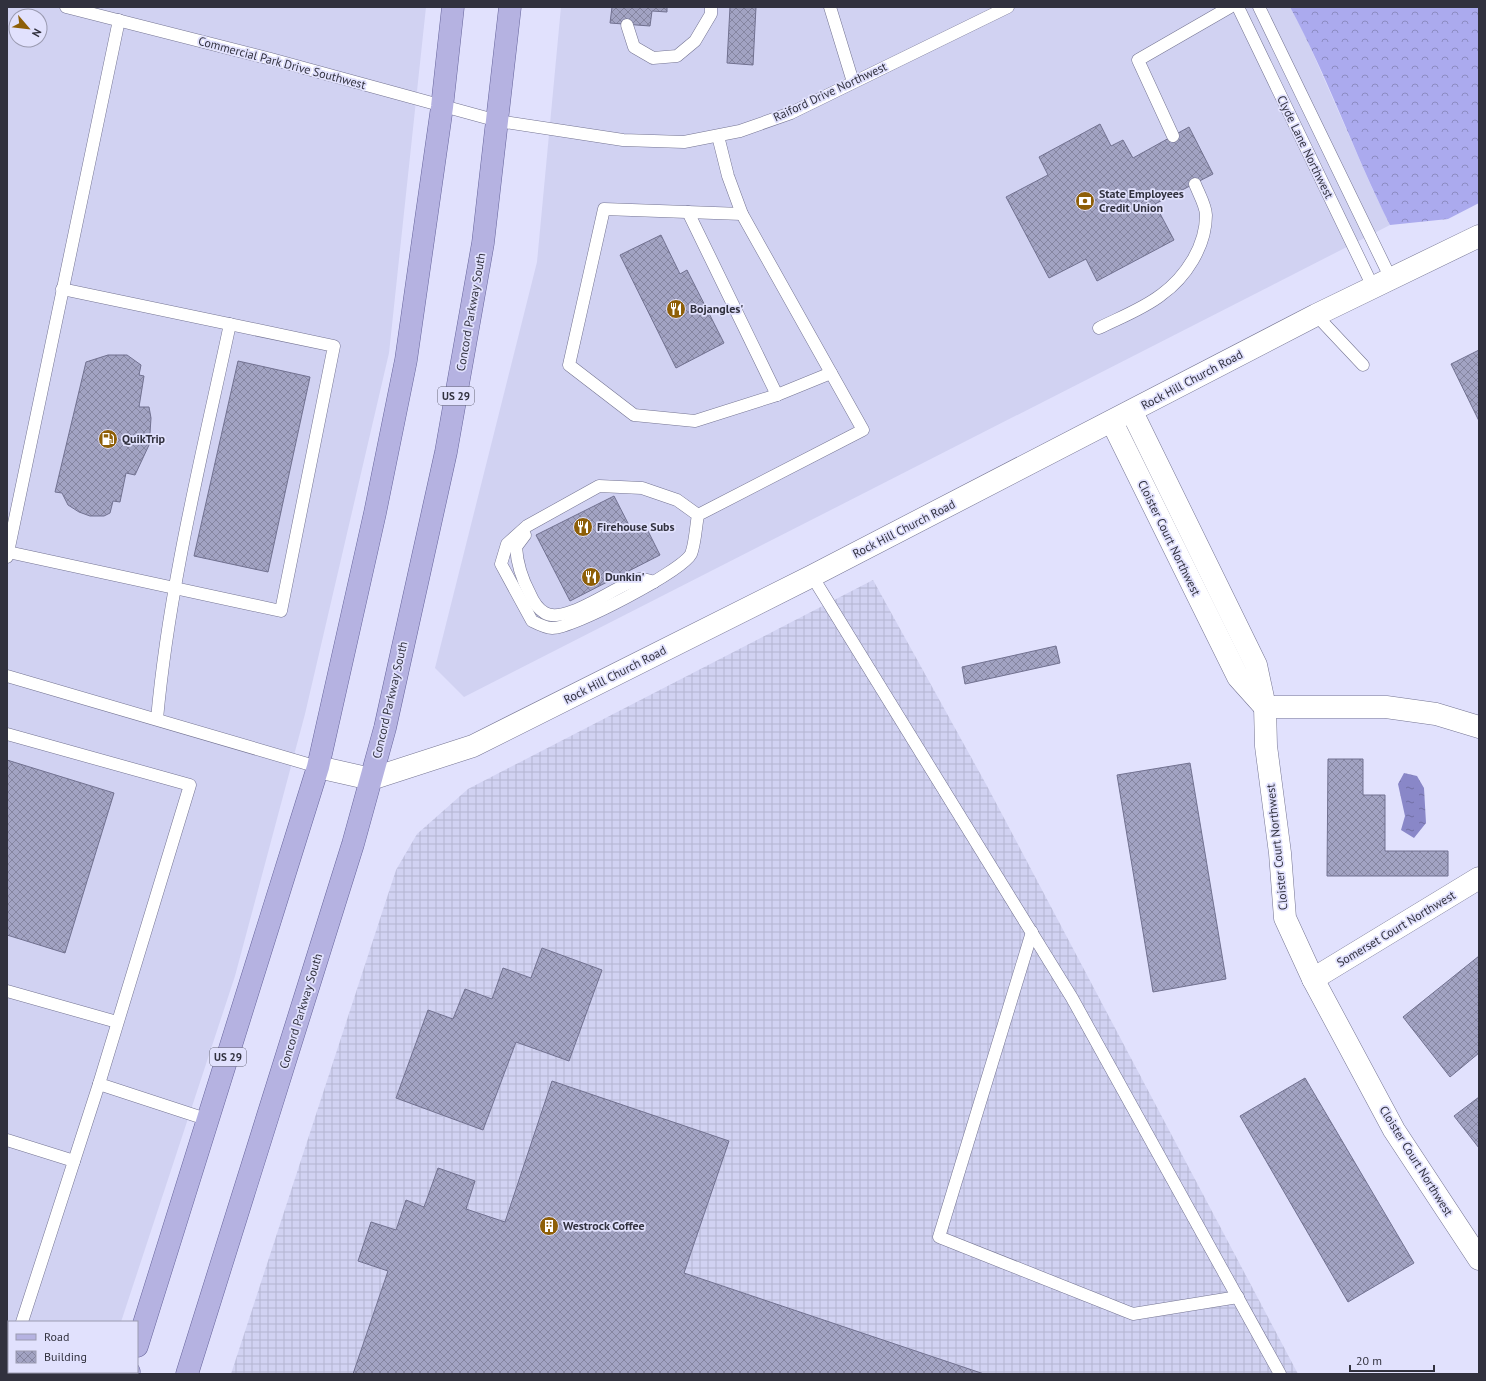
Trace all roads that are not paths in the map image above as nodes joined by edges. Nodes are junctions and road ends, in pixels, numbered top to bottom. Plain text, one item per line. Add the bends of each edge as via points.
1 (66, 7) edge
2 (453, 7) edge
3 (510, 7) edge
4 (711, 7) edge
5 (830, 7) edge
6 (1008, 7) edge
7 (1230, 7) edge
8 (1238, 7) edge
9 (1259, 7) edge
10 (95, 11) edge
11 (119, 20) junction
12 (627, 25) dead end
13 (853, 82) junction
14 (442, 107) junction
15 (498, 121) junction
16 (718, 136) junction
17 (1173, 136) dead end
18 (1195, 184) dead end
19 (688, 212) junction
20 (742, 214) junction
21 (1479, 236) edge
22 (1382, 283) junction
23 (62, 289) junction
24 (1316, 315) junction
25 (230, 324) junction
26 (1099, 328) dead end
27 (1363, 365) dead end
28 (831, 373) junction
29 (777, 395) junction
30 (1132, 412) junction
31 (1112, 422) junction
32 (698, 515) junction
33 (7, 554) edge
34 (812, 576) junction
35 (174, 588) junction
36 (7, 676) edge
37 (1265, 707) junction
38 (157, 720) junction
39 (1479, 727) edge
40 (7, 734) edge
41 (318, 767) junction
42 (371, 780) junction
43 (1479, 878) edge
44 (1032, 932) junction
45 (1313, 979) junction
46 (7, 991) edge
47 (117, 1022) junction
48 (98, 1084) junction
49 (209, 1120) junction
50 (7, 1140) edge
51 (74, 1161) junction
52 (1479, 1259) edge
53 (1238, 1297) junction
54 (22, 1321) edge
55 (138, 1343) edge
56 (187, 1374) edge
57 (1280, 1374) edge

1 - 10 lane, Commercial Park Drive Southwest
2 - 14 main road, US 29
3 - 15 main road, Concord Parkway South / US 29
4 - 12 lane via 711,14 695,41 677,56 654,58 634,47
5 - 13 lane
6 - 13 lane, Raiford Drive Northwest
7 - 17 lane via 1138,60
8 - 22 lane, Clyde Lane Northwest
9 - 22 lane
10 - 11 lane, Commercial Park Drive Southwest
11 - 14 lane, Commercial Park Drive Southwest
11 - 23 lane
13 - 16 lane, Raiford Drive Northwest via 791,113
14 - 15 lane, Commercial Park Drive Southwest
14 - 41 main road, US 29 via 406,360
15 - 16 lane, Raiford Drive Northwest via 624,140 684,142
15 - 42 main road, Concord Parkway South / US 29 via 483,244 446,452 385,728
16 - 20 lane via 728,176
18 - 26 lane via 1206,214 1202,239 1194,258 1161,296
19 - 20 lane
19 - 29 lane
19 - 29 lane via 604,209 569,365 634,415 695,421
20 - 28 lane
21 - 22 street, Rock Hill Church Road
22 - 24 street, Rock Hill Church Road
23 - 25 lane
23 - 33 lane
24 - 27 lane
24 - 30 street, Rock Hill Church Road
25 - 35 lane
25 - 35 lane via 334,346 281,611
28 - 29 lane
28 - 32 lane via 863,430
30 - 31 street, Rock Hill Church Road
30 - 37 street via 1256,665
31 - 34 street, Rock Hill Church Road
31 - 37 street, Cloister Court Northwest via 1238,677
32 - 32 lane via 678,500 642,488 599,486 527,526 507,544 501,564 532,622 552,628 579,621 654,582 679,565 691,554
33 - 35 lane
34 - 42 street, Rock Hill Church Road via 473,746
34 - 44 lane
35 - 38 lane
36 - 38 lane
37 - 39 street via 1386,707 1436,714
37 - 45 street, Cloister Court Northwest via 1266,746 1280,853 1285,918
38 - 41 lane
40 - 47 lane via 190,785
41 - 42 street
41 - 49 main road, US 29
42 - 56 main road, Concord Parkway South / US 29
43 - 45 street, Somerset Court Northwest
44 - 53 lane via 1072,998
44 - 53 lane via 939,1237 1133,1314
45 - 52 street, Cloister Court Northwest via 1394,1130
46 - 47 lane
47 - 48 lane
48 - 49 lane
48 - 51 lane
49 - 55 main road, US 29
50 - 51 lane
51 - 54 lane
53 - 57 lane

